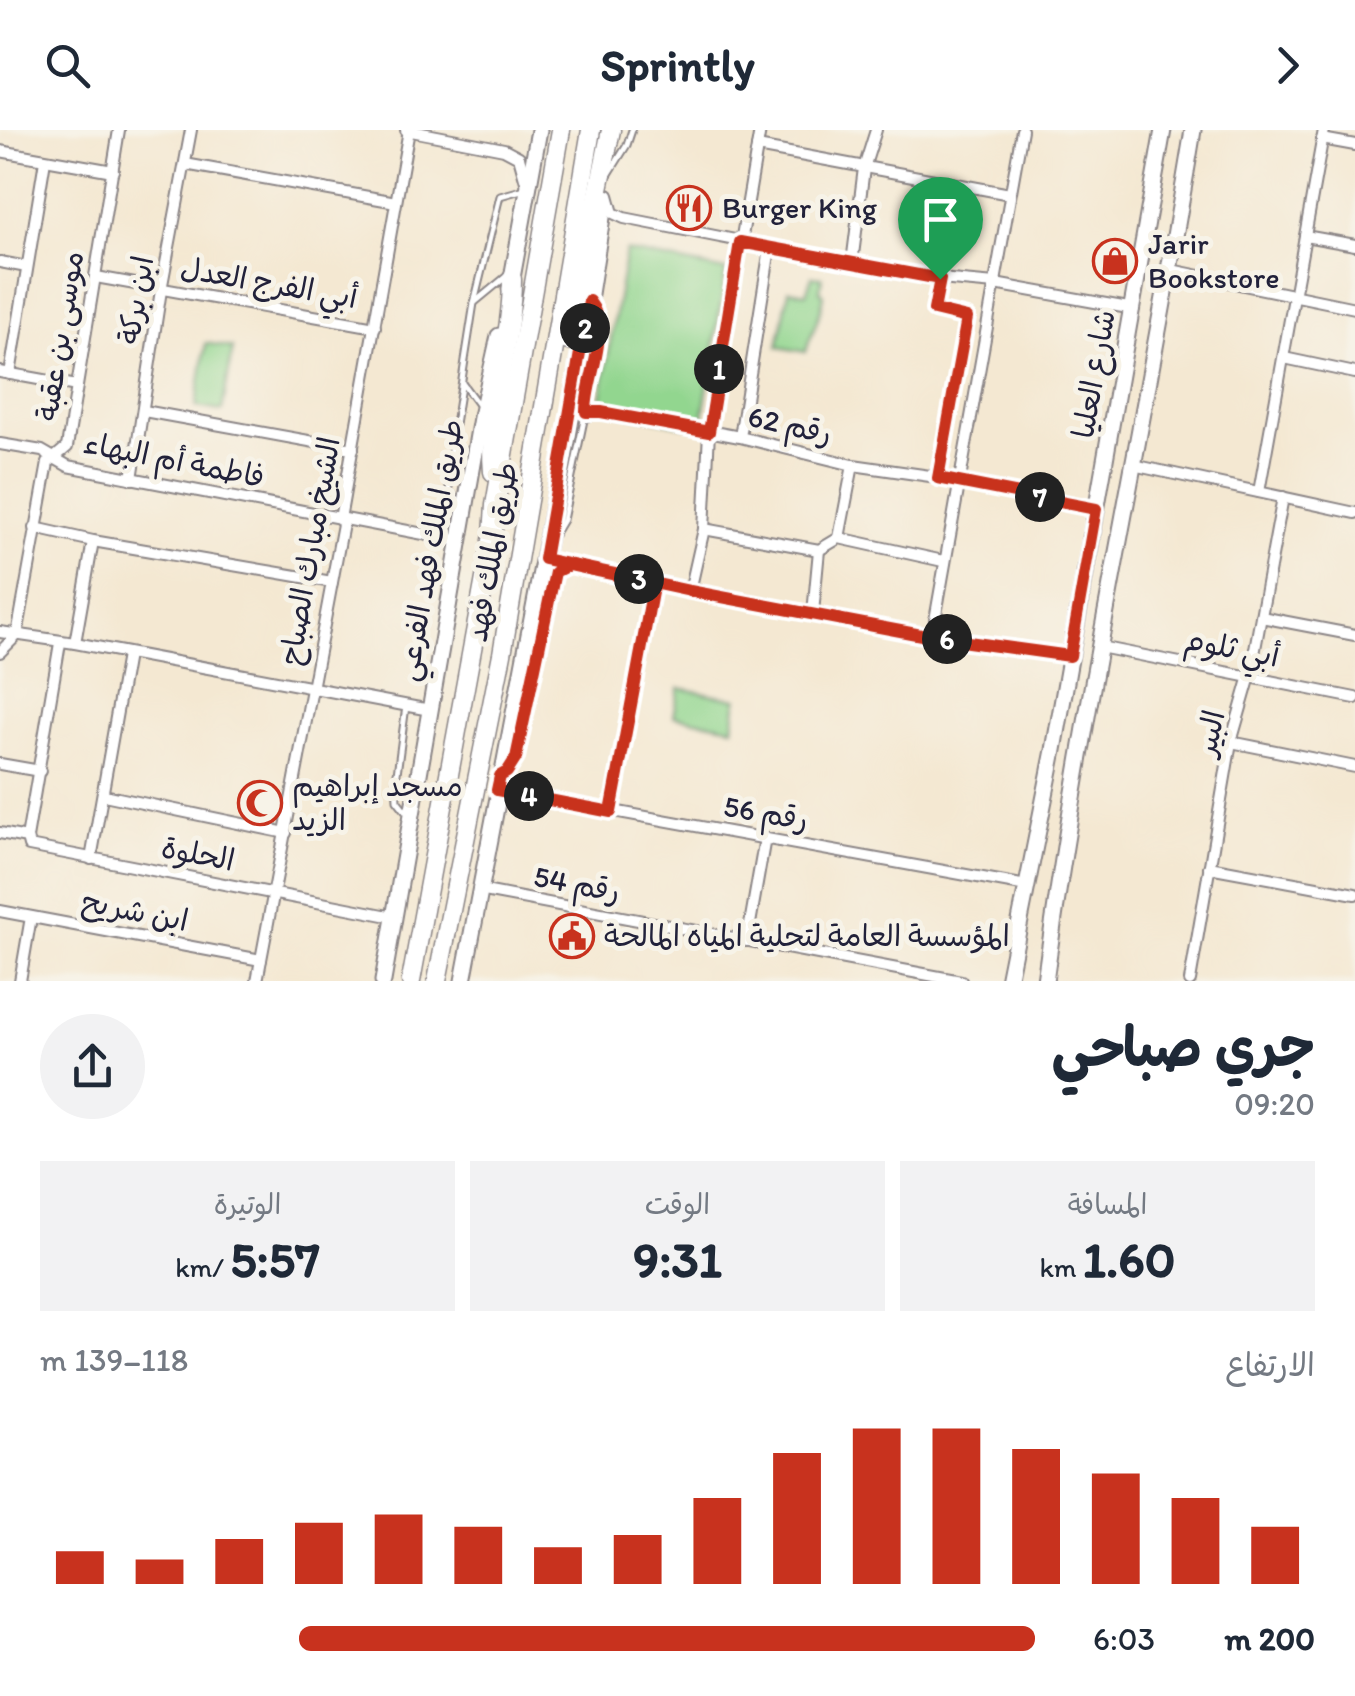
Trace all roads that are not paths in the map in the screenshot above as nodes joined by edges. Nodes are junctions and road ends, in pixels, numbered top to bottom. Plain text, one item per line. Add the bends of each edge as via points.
1 (119, 130) edge
2 (191, 130) edge
3 (408, 130) edge
4 (539, 130) edge
5 (562, 130) edge
6 (591, 130) edge
7 (612, 130) edge
8 (632, 130) edge
9 (760, 130) edge
10 (876, 130) edge
11 (1022, 130) edge
12 (1164, 130) edge
13 (1193, 130) edge
14 (1323, 134) edge
15 (1355, 145) edge
16 (757, 146) junction
17 (0, 151) edge
18 (46, 160) junction
19 (185, 164) junction
20 (864, 168) junction
21 (112, 172) junction
22 (606, 181) junction
23 (528, 188) junction
24 (1010, 194) junction
25 (396, 202) junction
26 (1305, 236) junction
27 (740, 242) junction
28 (1355, 246) edge
29 (770, 248) junction
30 (0, 262) edge
31 (852, 264) junction
32 (28, 267) junction
33 (1171, 270) junction
34 (513, 275) junction
35 (96, 277) junction
36 (940, 279) junction
37 (995, 284) junction
38 (161, 290) junction
39 (1294, 296) junction
40 (589, 301) junction
41 (474, 304) junction
42 (1355, 308) edge
43 (1134, 310) junction
44 (375, 327) junction
45 (1284, 358) junction
46 (5, 373) edge
47 (1355, 373) edge
48 (460, 380) junction
49 (77, 386) junction
50 (144, 410) junction
51 (482, 410) junction
52 (601, 412) junction
53 (709, 432) junction
54 (740, 437) junction
55 (540, 443) junction
56 (0, 444) edge
57 (353, 449) junction
58 (54, 458) junction
59 (852, 465) junction
60 (1133, 465) junction
61 (938, 478) junction
62 (132, 479) junction
63 (958, 480) junction
64 (1259, 492) junction
65 (1283, 497) junction
66 (495, 505) junction
67 (465, 509) junction
68 (1096, 509) junction
69 (1355, 513) edge
70 (340, 518) junction
71 (35, 528) junction
72 (704, 529) junction
73 (839, 538) junction
74 (548, 540) junction
75 (460, 541) junction
76 (93, 542) junction
77 (819, 550) junction
78 (544, 559) junction
79 (944, 561) junction
80 (569, 565) junction
81 (332, 582) junction
82 (654, 582) junction
83 (690, 591) junction
84 (813, 613) junction
85 (1261, 616) junction
86 (0, 632) edge
87 (17, 635) junction
88 (1355, 635) edge
89 (932, 637) junction
90 (60, 643) junction
91 (75, 643) junction
92 (1100, 647) junction
93 (0, 652) edge
94 (127, 655) junction
95 (1070, 656) junction
96 (1250, 676) junction
97 (312, 686) junction
98 (1355, 698) edge
99 (406, 706) junction
100 (430, 710) junction
101 (1232, 742) junction
102 (1054, 750) junction
103 (1080, 757) junction
104 (0, 764) edge
105 (1355, 767) edge
106 (40, 771) junction
107 (499, 783) junction
108 (104, 794) junction
109 (611, 812) junction
110 (1041, 816) junction
111 (412, 818) junction
112 (1066, 825) junction
113 (0, 833) edge
114 (286, 833) junction
115 (27, 838) junction
116 (765, 838) junction
117 (91, 859) junction
118 (1209, 867) junction
119 (1027, 886) junction
120 (480, 890) junction
121 (275, 894) junction
122 (1355, 894) edge
123 (0, 911) edge
124 (31, 917) junction
125 (394, 917) junction
126 (747, 941) junction
127 (261, 960) junction
128 (20, 981) edge
129 (257, 981) edge
130 (382, 981) edge
131 (411, 981) edge
132 (437, 981) edge
133 (463, 981) edge
134 (960, 981) edge
135 (1008, 981) edge
136 (1045, 981) edge
137 (1190, 981) edge

1 - 21 street, موسى بن عقبة
2 - 19 street, ابن بركة
3 - 23 street via 504,149 519,157
3 - 25 street, الشيخ مبارك الصباح
4 - 23 main road, طريق الملك فهد الفرعي
5 - 66 highway, طريق الملك فهد
6 - 55 highway, طريق الملك فهد
7 - 22 main road
7 - 55 highway via 557,395
8 - 22 lane
9 - 16 street
10 - 20 street
11 - 24 street
12 - 43 main road, شارع العليا
13 - 33 main road, شارع العليا
14 - 15 street
14 - 26 street
16 - 20 street
16 - 27 street
17 - 18 street
18 - 21 street
18 - 32 street
19 - 25 street
19 - 38 street, ابن بركة
20 - 24 street
20 - 31 street
21 - 35 street, موسى بن عقبة
22 - 27 street via 613,212 624,218
22 - 40 main road
23 - 34 main road, طريق الملك فهد الفرعي
23 - 41 lane via 500,196
24 - 37 street
25 - 44 street, الشيخ مبارك الصباح
26 - 28 street
26 - 39 street
27 - 29 street
27 - 53 street
29 - 31 street
29 - 54 street
30 - 32 street
31 - 36 street
32 - 46 street
33 - 39 street
33 - 60 main road, شارع العليا
34 - 41 lane
34 - 51 main road, طريق الملك فهد الفرعي
34 - 66 highway via 492,456
35 - 38 street, أبي الفرج العدل
35 - 49 street, موسى بن عقبة
36 - 37 street
36 - 61 lane via 934,310 967,318
37 - 43 street
37 - 63 street
38 - 44 street, أبي الفرج العدل
38 - 50 street, ابن بركة
39 - 42 street
39 - 45 street
40 - 52 lane via 599,313 599,328 586,412
40 - 74 main road
41 - 48 lane
43 - 68 main road, شارع العليا
44 - 57 street, الشيخ مبارك الصباح
45 - 47 street
45 - 64 street
46 - 49 street
48 - 51 lane
48 - 67 lane via 447,474 450,492
49 - 58 street, موسى بن عقبة via 67,447
50 - 57 street
50 - 62 street, ابن بركة
51 - 67 main road, طريق الملك فهد الفرعي
52 - 53 street, رقم 62
52 - 74 lane via 584,420 563,520
53 - 54 street, رقم 62
53 - 72 street
54 - 59 street, رقم 62
55 - 132 highway, طريق الملك فهد
56 - 58 street, فاطمة أم البهاء
57 - 70 street, الشيخ مبارك الصباح
58 - 62 street, فاطمة أم البهاء
58 - 71 street, موسى بن عقبة
59 - 61 street, رقم 62
59 - 73 street
60 - 64 street
60 - 92 main road, شارع العليا
61 - 63 street, رقم 62
62 - 70 street, فاطمة أم البهاء
63 - 68 street, رقم 62
63 - 79 street
64 - 65 street
65 - 69 street
65 - 85 street, البير
66 - 131 highway, طريق الملك فهد
67 - 75 main road, طريق الملك فهد الفرعي
68 - 95 main road, شارع العليا
70 - 75 street, فاطمة أم البهاء
70 - 81 street, الشيخ مبارك الصباح
71 - 76 street
71 - 87 street, موسى بن عقبة
72 - 77 street
72 - 83 street
73 - 77 street
73 - 79 street
74 - 78 main road
75 - 100 main road, طريق الملك فهد الفرعي
76 - 81 street
76 - 91 street
77 - 84 street
78 - 80 street
78 - 107 main road
79 - 89 street
80 - 82 street
80 - 107 lane via 555,572 516,758
81 - 97 street, الشيخ مبارك الصباح
82 - 83 street
82 - 109 street
83 - 84 street
84 - 89 street
85 - 88 street
85 - 96 street, البير
86 - 87 street
87 - 90 street
87 - 93 street
89 - 95 street
90 - 91 street
90 - 106 street
91 - 94 street
92 - 96 street, أبي ثلوم
92 - 103 main road, شارع العليا
94 - 97 street
94 - 108 street
95 - 102 main road, شارع العليا
96 - 98 street, أبي ثلوم
96 - 101 street, البير
97 - 99 street
97 - 114 street, الشيخ مبارك الصباح
99 - 100 street
99 - 111 lane via 397,800
100 - 111 main road, طريق الملك فهد الفرعي
101 - 105 street
101 - 118 street, البير
102 - 103 main road via 1064,776
102 - 110 main road, شارع العليا
103 - 112 main road, شارع العليا
104 - 106 street
106 - 115 street
107 - 109 street, رقم 56
107 - 120 main road
108 - 114 street
108 - 117 street
109 - 116 street, رقم 56
110 - 112 main road via 1056,810
110 - 119 main road, شارع العليا
111 - 125 main road, طريق الملك فهد الفرعي
112 - 136 main road, شارع العليا
113 - 115 street, الحلوة
114 - 121 street, الشيخ مبارك الصباح
115 - 117 street, الحلوة via 29,846
116 - 119 street, رقم 56
116 - 126 street
117 - 121 street, الحلوة
118 - 122 street
118 - 137 street, البير
119 - 135 main road, شارع العليا
120 - 126 street, رقم 54
120 - 133 main road
121 - 125 street, الحلوة
121 - 127 street, الشيخ مبارك الصباح
123 - 124 street, ابن شريح
124 - 127 street, ابن شريح
124 - 128 street
125 - 130 main road, طريق الملك فهد الفرعي
126 - 134 street, رقم 54
127 - 129 street, الشيخ مبارك الصباح

